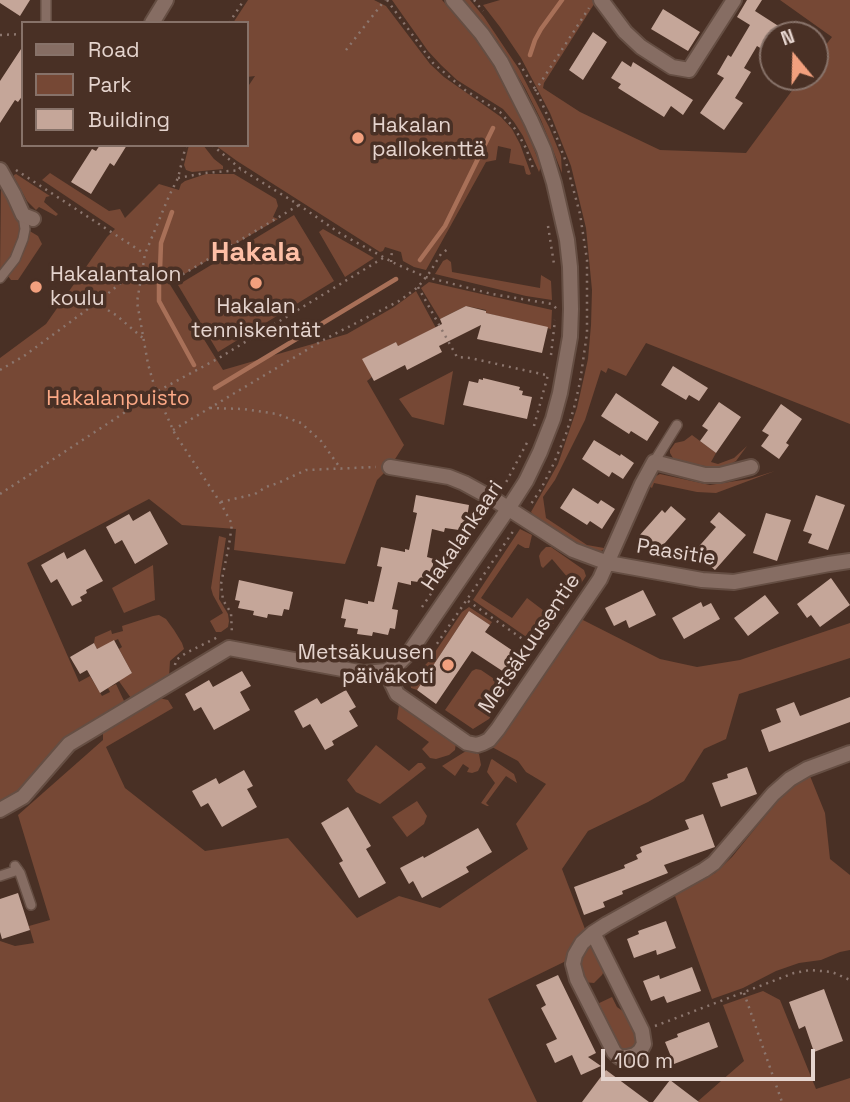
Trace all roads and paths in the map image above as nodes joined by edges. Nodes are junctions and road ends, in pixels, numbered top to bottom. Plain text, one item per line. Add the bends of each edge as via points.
1 (46, 0) edge
2 (166, 0) edge
3 (244, 0) edge
4 (386, 0) edge
5 (453, 0) edge
6 (474, 0) edge
7 (594, 0) edge
8 (601, 0) edge
9 (734, 0) edge
10 (490, 20) dead end
11 (47, 21) edge
12 (153, 21) edge
13 (230, 21) edge
14 (21, 34) edge
15 (0, 36) edge
16 (345, 50) dead end
17 (517, 60) dead end
18 (535, 91) junction
19 (186, 147) edge
20 (214, 147) edge
21 (4, 168) edge
22 (534, 169) dead end
23 (242, 170) junction
24 (178, 178) junction
25 (299, 205) junction
26 (287, 213) junction
27 (28, 217) joint
28 (289, 218) dead end
29 (547, 220) dead end
30 (449, 248) dead end
31 (392, 250) dead end
32 (145, 254) junction
33 (383, 258) junction
34 (391, 262) junction
35 (554, 264) dead end
36 (143, 265) junction
37 (141, 276) junction
38 (426, 277) junction
39 (0, 278) edge
40 (418, 287) junction
41 (556, 296) dead end
42 (96, 303) junction
43 (556, 309) junction
44 (144, 339) junction
45 (551, 357) dead end
46 (549, 368) dead end
47 (0, 370) edge
48 (547, 375) junction
49 (156, 392) junction
50 (210, 408) junction
51 (677, 425) dead end
52 (173, 430) junction
53 (654, 462) junction
54 (390, 467) joint
55 (751, 467) dead end
56 (341, 469) junction
57 (0, 494) edge
58 (495, 500) junction
59 (220, 502) junction
60 (508, 509) junction
61 (522, 518) junction
62 (850, 561) edge
63 (608, 563) junction
64 (467, 600) junction
65 (419, 612) dead end
66 (540, 651) dead end
67 (410, 653) junction
68 (365, 658) dead end
69 (386, 671) junction
70 (172, 682) junction
71 (850, 753) edge
72 (0, 810) edge
73 (0, 876) edge
74 (32, 905) dead end
75 (593, 933) junction
76 (850, 980) edge
77 (744, 993) junction
78 (642, 1031) junction
79 (782, 1102) edge

1 - 11 lane
2 - 12 street
3 - 13 path
4 - 16 path
4 - 22 path via 433,63 500,112 515,129
5 - 60 street, Hakalankaari via 501,62 544,150 570,267 569,337 560,393 540,452
6 - 10 path
7 - 18 path
8 - 9 street via 640,47 672,67 689,70
14 - 15 path
17 - 18 path
18 - 61 path via 575,190 587,260 587,333 566,434
19 - 24 path
20 - 23 path
21 - 27 street
21 - 32 path
23 - 24 path
23 - 25 path
24 - 32 path
25 - 26 path
25 - 33 path
26 - 28 path
26 - 37 path via 180,276
27 - 39 lane via 15,259
29 - 35 path
30 - 38 path
31 - 34 path
32 - 36 path
33 - 34 path
33 - 49 path
34 - 38 path
36 - 37 path
36 - 42 path
37 - 44 path via 137,302
38 - 40 path
38 - 43 path via 552,304
40 - 48 path via 457,357
40 - 50 path
41 - 43 path
42 - 44 path
42 - 47 path
43 - 45 path
44 - 49 path
46 - 48 path
48 - 58 path via 531,434
49 - 52 path
49 - 57 path
50 - 52 path
50 - 56 path via 277,414 301,423
51 - 53 lane
52 - 59 path
53 - 55 street via 705,475
53 - 63 street
54 - 56 path
54 - 58 street, Paasitie via 449,477
56 - 59 path via 306,470 255,494
58 - 60 street, Paasitie
58 - 65 path
59 - 70 path via 232,524 221,584 231,613 232,634 216,637 176,660
60 - 61 street, Paasitie
60 - 67 street, Hakalankaari
61 - 63 street, Paasitie via 573,551
61 - 64 path
62 - 63 street, Paasitie via 734,582
63 - 69 street, Metsäkuusentie via 498,729 483,743 467,743 397,694
64 - 66 path
64 - 67 path via 422,661
67 - 68 path via 397,646
67 - 69 street, Hakalankaari
69 - 70 street via 364,673 229,648
70 - 72 street via 69,744 23,797
71 - 75 street via 790,779 714,863
73 - 74 lane via 16,868
75 - 78 street
75 - 78 street via 582,943 573,964 614,1052 627,1057 640,1051 645,1038
76 - 77 path via 810,970
77 - 78 path
77 - 79 path

